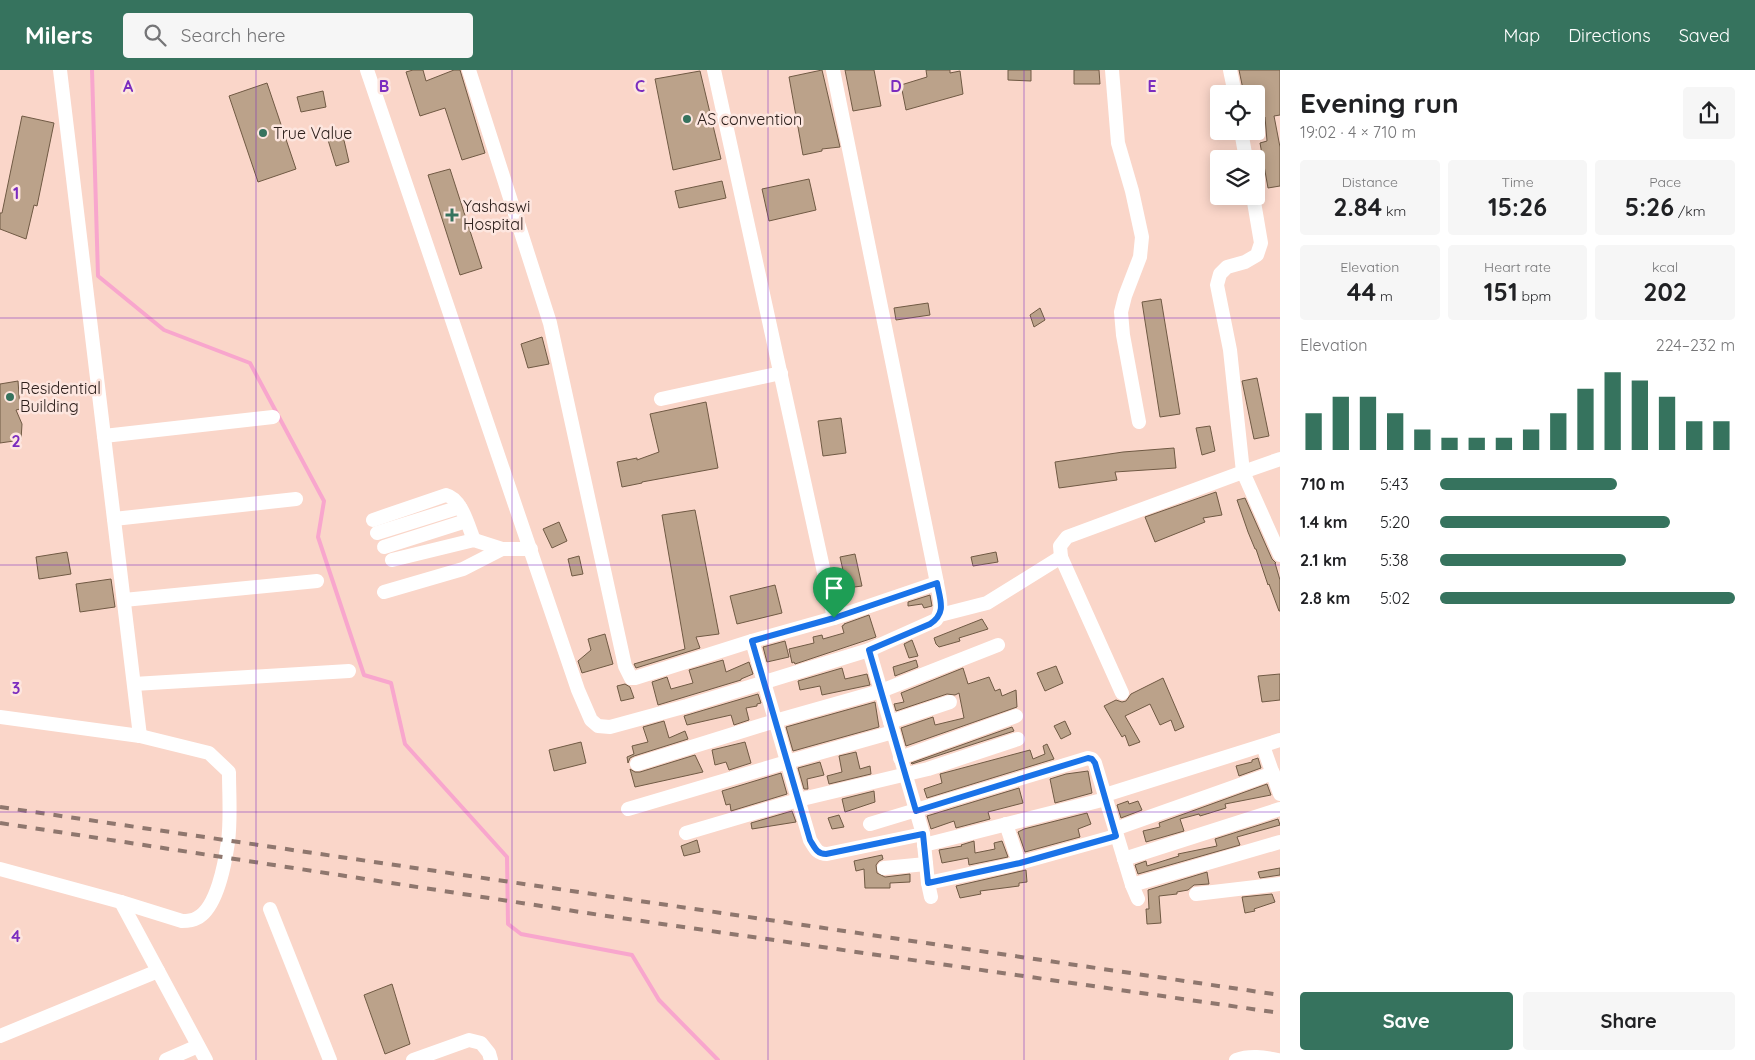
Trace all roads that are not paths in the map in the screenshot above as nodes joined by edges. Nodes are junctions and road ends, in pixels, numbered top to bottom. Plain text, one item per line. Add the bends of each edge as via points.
1 (60, 70) edge
2 (367, 70) edge
3 (468, 70) edge
4 (714, 70) edge
5 (834, 70) edge
6 (1112, 70) edge
7 (1230, 70) edge
8 (1233, 85) edge
9 (1255, 205) edge
10 (781, 373) junction
11 (662, 399) dead end
12 (273, 417) dead end
13 (1139, 422) dead end
14 (104, 436) junction
15 (1280, 459) edge
16 (1243, 472) junction
17 (296, 499) dead end
18 (460, 506) junction
19 (114, 519) junction
20 (373, 520) dead end
21 (466, 521) junction
22 (377, 534) dead end
23 (474, 540) junction
24 (384, 547) dead end
25 (502, 548) junction
26 (531, 549) junction
27 (1280, 555) edge
28 (1061, 557) junction
29 (392, 560) dead end
30 (317, 582) dead end
31 (937, 583) junction
32 (384, 592) dead end
33 (124, 600) junction
34 (940, 615) junction
35 (834, 618) junction
36 (752, 641) junction
37 (998, 645) dead end
38 (869, 650) junction
39 (349, 671) dead end
40 (764, 682) junction
41 (134, 684) junction
42 (881, 691) junction
43 (1122, 693) dead end
44 (950, 702) dead end
45 (1016, 716) dead end
46 (0, 717) edge
47 (775, 721) junction
48 (891, 727) junction
49 (140, 736) junction
50 (1018, 739) dead end
51 (1280, 740) edge
52 (1263, 746) junction
53 (900, 758) junction
54 (787, 762) junction
55 (637, 764) dead end
56 (1273, 773) junction
57 (905, 774) junction
58 (1280, 794) edge
59 (1105, 797) junction
60 (798, 800) junction
61 (628, 809) dead end
62 (1280, 809) edge
63 (916, 811) junction
64 (870, 824) dead end
65 (1006, 824) junction
66 (1116, 832) junction
67 (686, 833) dead end
68 (924, 840) junction
69 (1280, 842) edge
70 (1124, 859) junction
71 (1020, 863) junction
72 (926, 864) junction
73 (884, 868) dead end
74 (0, 869) edge
75 (928, 883) junction
76 (1280, 884) edge
77 (1132, 885) junction
78 (1196, 894) dead end
79 (932, 897) dead end
80 (1138, 899) dead end
81 (121, 902) junction
82 (270, 909) dead end
83 (158, 971) junction
84 (0, 1036) edge
85 (198, 1046) junction
86 (166, 1060) edge
87 (206, 1060) edge
88 (330, 1060) edge
89 (413, 1060) edge
90 (491, 1060) edge
91 (1236, 1060) edge
92 (1278, 1060) edge

1 - 14 street
2 - 26 street
3 - 36 street via 550,323 628,674 631,678 642,676
4 - 10 street
5 - 31 street
6 - 13 street via 1118,143 1142,237 1140,257 1122,312 1123,335
7 - 8 street
9 - 16 street via 1261,243 1257,255 1227,267 1220,274 1217,285 1230,350
10 - 11 street
10 - 35 street
12 - 14 street
14 - 19 street
15 - 16 street
16 - 27 street
16 - 28 street via 1067,537 1060,546
17 - 19 street
18 - 20 street via 446,495
18 - 21 street
18 - 22 street
19 - 33 street
21 - 23 street
21 - 24 street
23 - 25 street
23 - 29 street
25 - 26 street
25 - 32 street via 463,569
26 - 40 street via 578,690 591,720 598,726 610,727 648,717
28 - 34 street via 986,604
28 - 43 street
30 - 33 street
31 - 34 street
31 - 35 street
33 - 41 street
34 - 38 street via 930,624
35 - 36 street
36 - 40 street
37 - 42 street
38 - 40 street
38 - 42 street
39 - 41 street
40 - 47 street
41 - 49 street
42 - 47 street
42 - 48 street
44 - 48 street
45 - 53 street
46 - 49 street
47 - 54 street
47 - 55 street
48 - 53 street
48 - 54 street
49 - 81 street via 209,753 229,772 228,841 214,898 199,918 182,921
50 - 57 street
51 - 52 street
52 - 56 street
52 - 59 street
53 - 57 street
54 - 60 street
54 - 61 street
56 - 58 street
56 - 66 street
57 - 60 street
57 - 63 street
59 - 63 street via 1095,763 1088,758
59 - 65 street
59 - 66 street
60 - 67 street
60 - 68 street via 810,840 820,854
62 - 70 street
63 - 64 street
63 - 68 street
65 - 68 street
65 - 71 street
66 - 70 street
66 - 71 street
68 - 72 street
69 - 77 street
70 - 77 street
71 - 75 street
72 - 73 street
72 - 75 street
74 - 81 street
75 - 79 street
76 - 78 street
77 - 80 street
81 - 83 street
82 - 88 street
83 - 84 street
83 - 85 street
85 - 86 street
85 - 87 street
89 - 90 street via 469,1040 481,1043
91 - 92 street via 1258,1056

